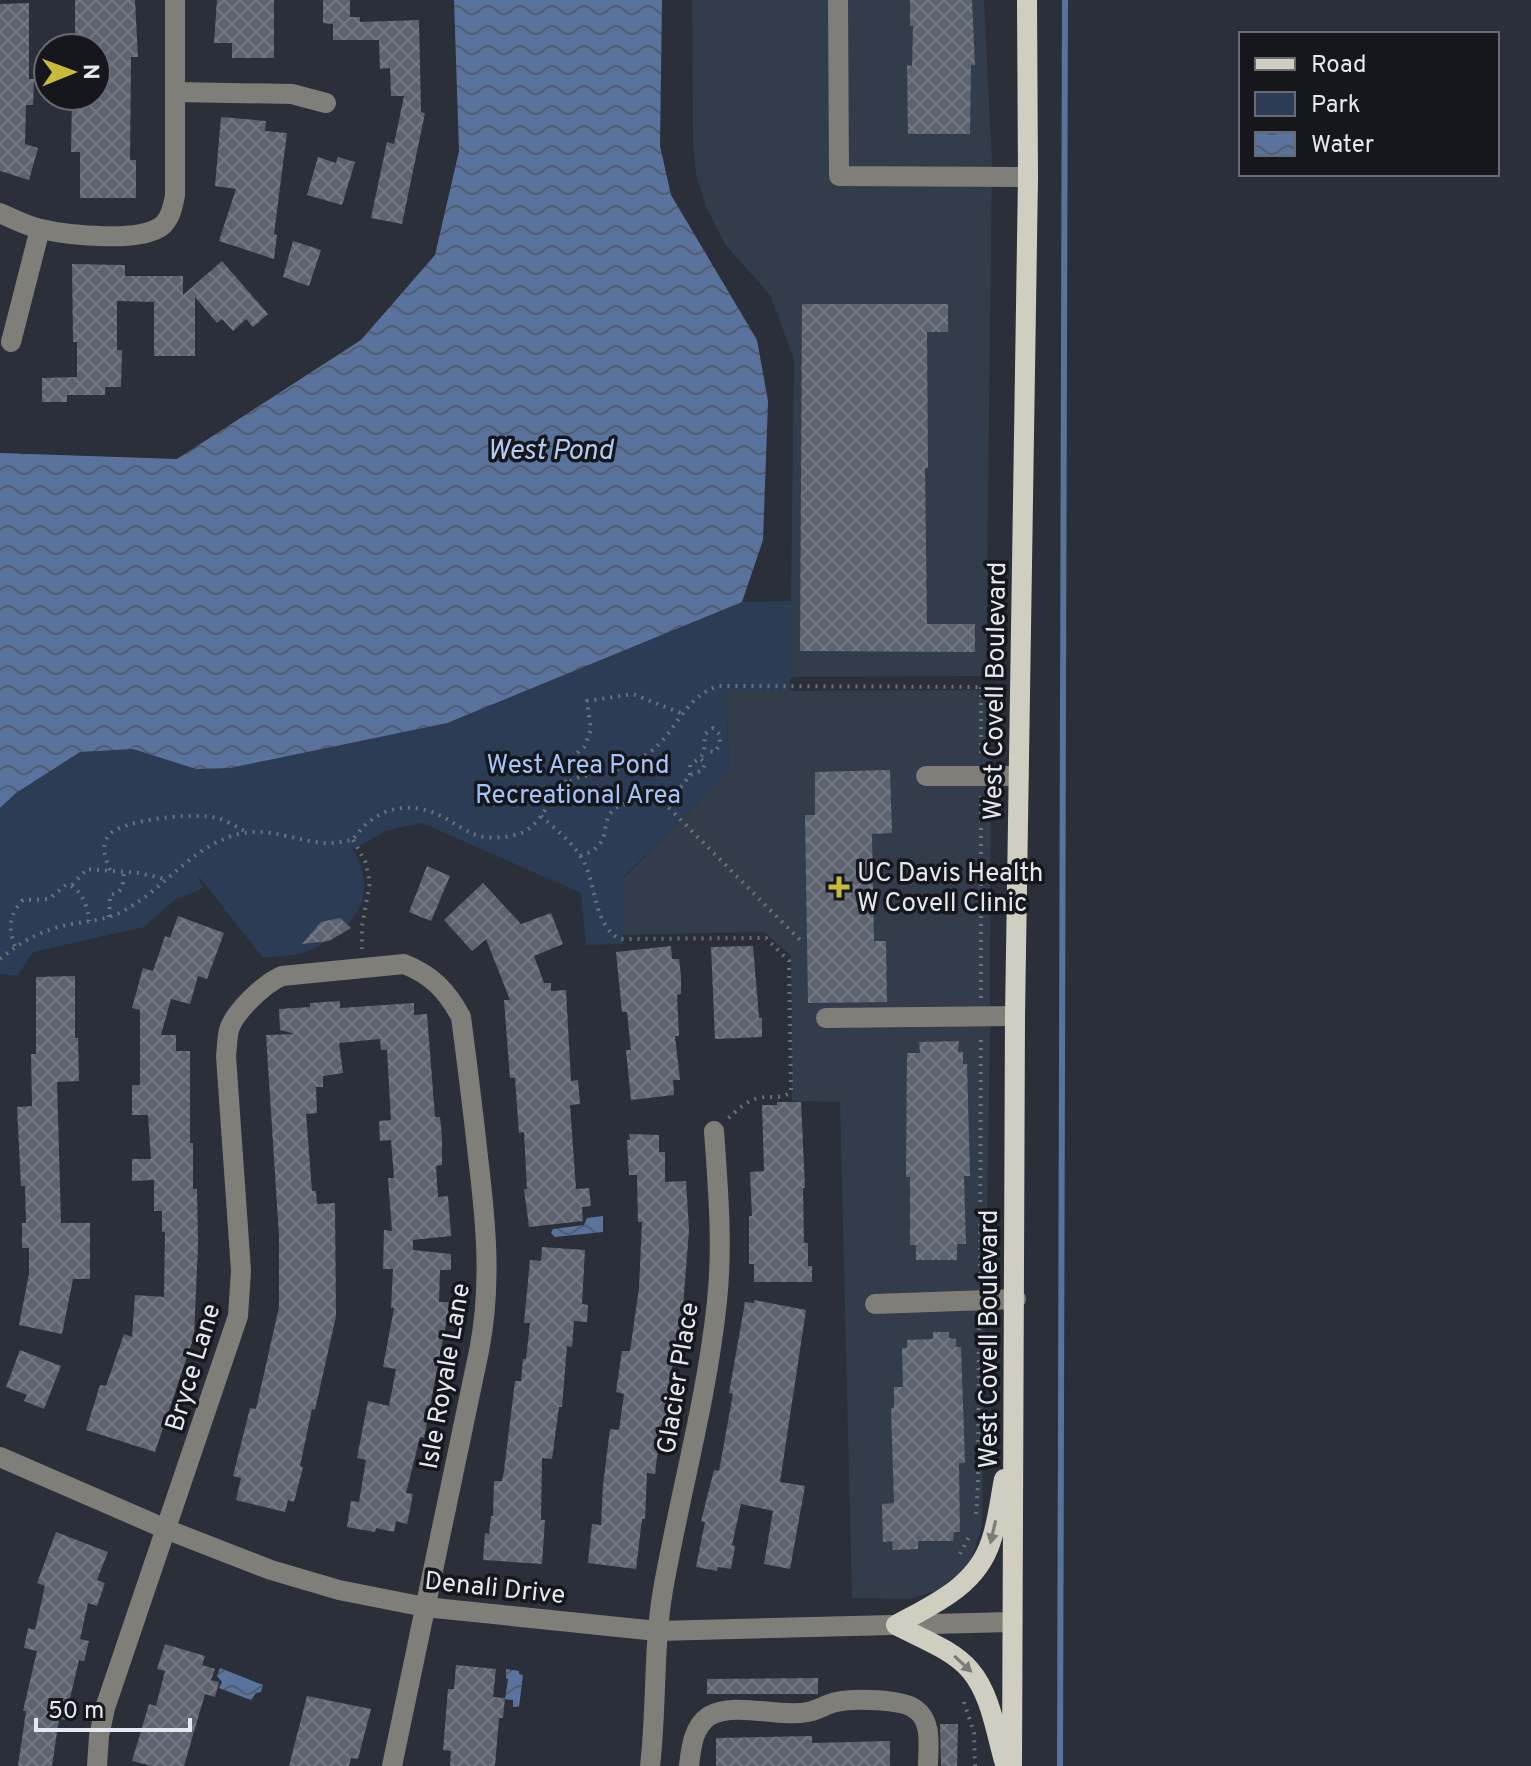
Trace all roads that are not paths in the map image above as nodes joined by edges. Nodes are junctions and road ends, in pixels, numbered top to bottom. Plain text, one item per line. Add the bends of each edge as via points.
1 (175, 0) edge
2 (838, 0) edge
3 (1024, 0) edge
4 (176, 92) junction
5 (326, 103) dead end
6 (1028, 177) junction
7 (0, 213) edge
8 (40, 229) junction
9 (11, 342) dead end
10 (926, 776) dead end
11 (1019, 776) junction
12 (362, 968) joint
13 (1015, 1016) junction
14 (826, 1018) dead end
15 (714, 1131) road end
16 (1016, 1299) junction
17 (875, 1304) dead end
18 (1014, 1428) junction
19 (0, 1457) edge
20 (168, 1530) junction
21 (425, 1607) junction
22 (1012, 1622) junction
23 (896, 1625) junction
24 (657, 1631) junction
25 (97, 1766) edge
26 (392, 1766) edge
27 (650, 1766) edge
28 (689, 1766) edge
29 (928, 1766) edge
30 (1009, 1766) edge

1 - 4 street
2 - 6 street via 839,176
3 - 6 main road, West Covell Boulevard
4 - 5 street via 292,94
4 - 8 street via 175,195 163,226 132,236
6 - 11 main road, West Covell Boulevard
7 - 8 street
8 - 9 street
10 - 11 street
11 - 13 main road, West Covell Boulevard
12 - 20 street, Bryce Lane via 268,982 229,1028 226,1056 241,1271 238,1316
12 - 21 street, Isle Royale Lane via 404,964 422,971 438,982 461,1017 487,1236 485,1319
13 - 14 street
13 - 16 main road, West Covell Boulevard
15 - 24 street, Glacier Place via 721,1237 717,1302
16 - 17 street
16 - 18 main road, West Covell Boulevard
18 - 22 main road, West Covell Boulevard
18 -> 23 main road via 991,1542 973,1576
19 - 20 street, Denali Drive
20 - 21 street, Denali Drive via 308,1583
20 - 25 street, Bryce Lane via 105,1708
21 - 24 street, Denali Drive
21 - 26 street, Isle Royale Lane
22 - 23 street, Denali Drive
22 - 30 main road, West Covell Boulevard
23 - 24 street, Denali Drive
23 -> 30 main road via 956,1657 971,1671
24 - 27 street, Glacier Place
28 - 29 street via 696,1731 710,1715 736,1710 806,1713 838,1701 901,1702 914,1708 928,1731

